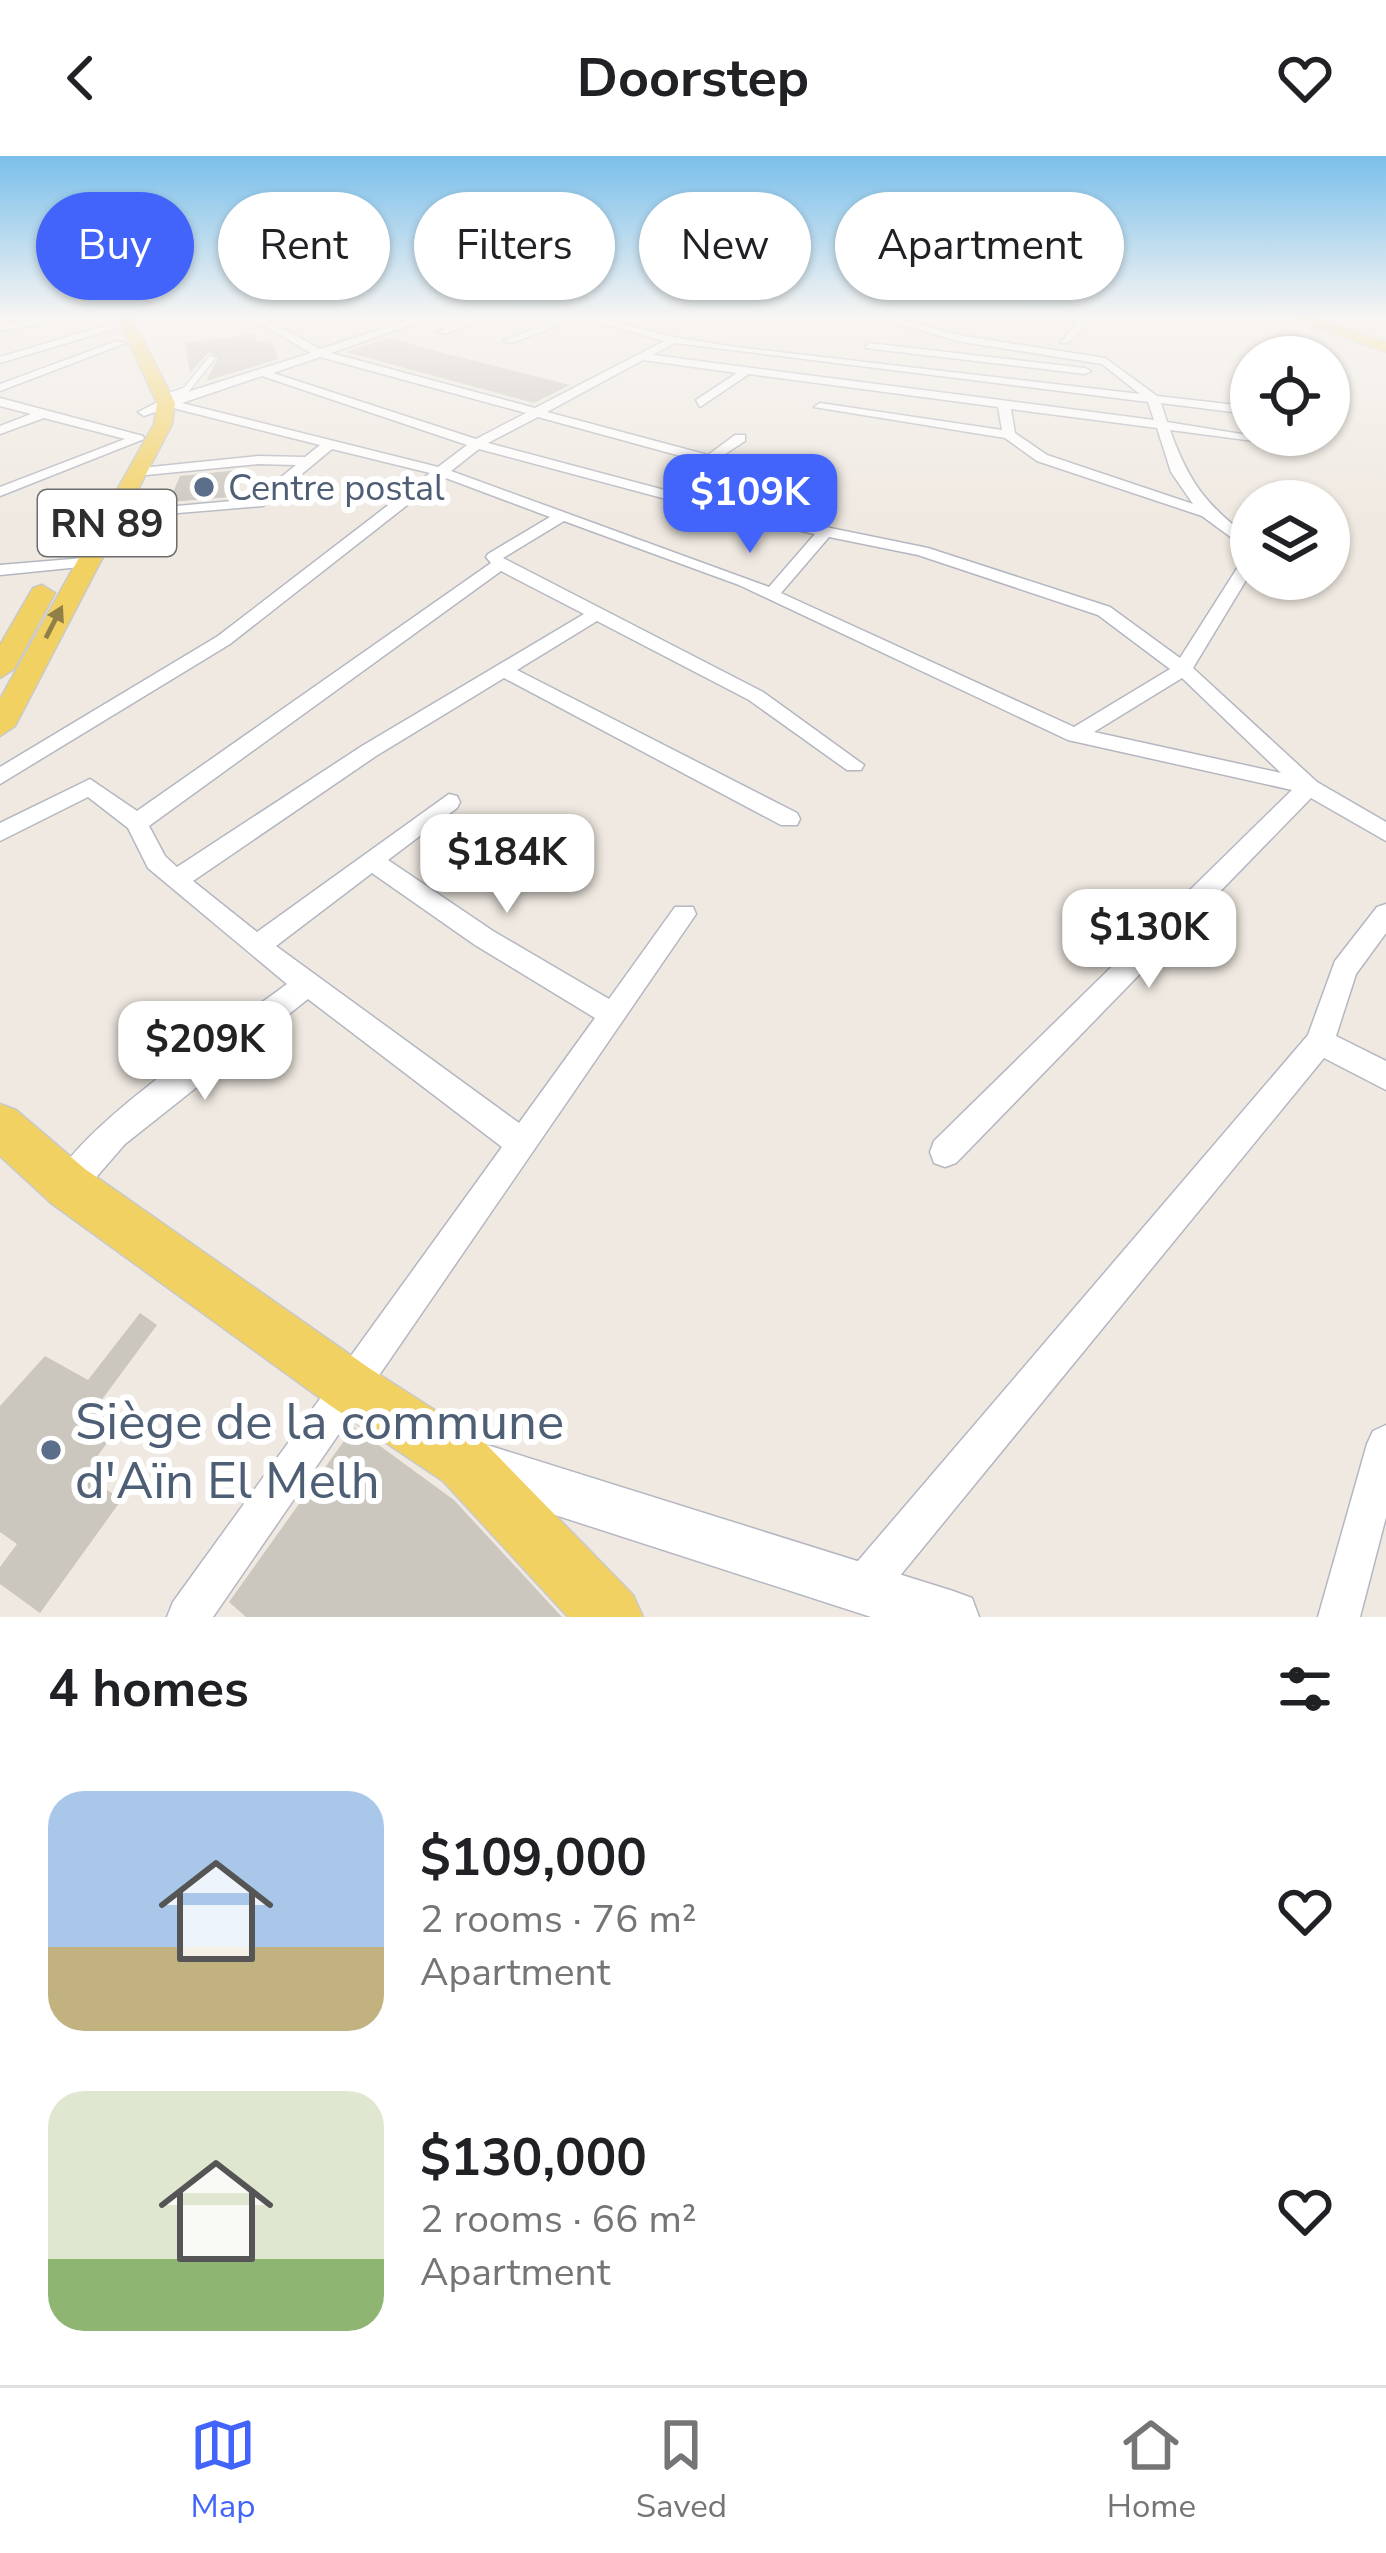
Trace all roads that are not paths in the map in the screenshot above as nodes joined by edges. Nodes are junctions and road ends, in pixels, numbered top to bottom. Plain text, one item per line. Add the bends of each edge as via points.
1 (149, 386) edge
2 (189, 386) edge
3 (216, 386) edge
4 (303, 386) edge
5 (440, 386) edge
6 (588, 386) edge
7 (724, 386) edge
8 (838, 386) edge
9 (857, 386) edge
10 (977, 386) edge
11 (1056, 386) edge
12 (1140, 386) edge
13 (1153, 398) junction
14 (971, 401) junction
15 (0, 402) edge
16 (700, 403) dead end
17 (158, 405) junction
18 (1004, 405) junction
19 (1230, 408) edge
20 (537, 413) junction
21 (44, 414) junction
22 (1158, 424) junction
23 (0, 430) edge
24 (1230, 434) edge
25 (1009, 435) junction
26 (740, 438) dead end
27 (138, 439) junction
28 (477, 444) junction
29 (328, 445) junction
30 (309, 461) junction
31 (136, 472) junction
32 (440, 472) junction
33 (0, 492) edge
34 (1207, 513) junction
35 (111, 516) junction
36 (562, 516) junction
37 (826, 530) junction
38 (1230, 531) edge
39 (84, 563) junction
40 (500, 564) junction
41 (58, 566) junction
42 (0, 570) edge
43 (772, 592) junction
44 (1230, 593) edge
45 (595, 615) junction
46 (0, 669) edge
47 (1183, 669) junction
48 (506, 673) junction
49 (0, 727) edge
50 (1075, 735) junction
51 (854, 765) dead end
52 (0, 777) edge
53 (1309, 787) junction
54 (449, 802) dead end
55 (789, 819) dead end
56 (137, 823) junction
57 (0, 833) edge
58 (1386, 833) edge
59 (372, 861) junction
60 (176, 880) junction
61 (684, 914) dead end
62 (1386, 914) edge
63 (257, 946) junction
64 (307, 984) junction
65 (613, 1016) junction
66 (1320, 1042) junction
67 (1386, 1076) edge
68 (0, 1126) edge
69 (522, 1144) junction
70 (945, 1152) dead end
71 (68, 1186) junction
72 (350, 1387) junction
73 (1386, 1444) edge
74 (463, 1461) junction
75 (861, 1590) junction
76 (188, 1617) edge
77 (611, 1617) edge
78 (953, 1617) edge
79 (1339, 1617) edge

1 - 17 main road
2 - 17 lane
3 - 17 street
4 - 28 street
5 - 20 street
6 - 20 street
7 - 16 street
8 - 25 street via 816,412
9 - 14 street
10 - 14 street
11 - 13 street
12 - 13 street
13 - 19 street
13 - 22 street
14 - 18 street
15 - 21 street
17 - 27 main road, RN 89
17 - 29 street
17 - 31 main road, RN 89 via 163,424
18 - 22 street
18 - 25 street
20 - 26 street via 710,460
20 - 28 street
21 - 23 street
21 - 27 street
22 - 24 street
22 - 34 street
25 - 34 street via 1042,458
27 - 33 street
27 - 41 main road, RN 89
28 - 32 street
28 - 37 street
29 - 30 street
29 - 32 street
30 - 31 street
30 - 35 street via 258,503
31 - 35 main road, RN 89
32 - 36 street
32 - 52 street via 224,640
34 - 38 street
35 - 39 main road, RN 89
36 - 40 street via 494,557
36 - 43 street
37 - 43 street
37 - 47 street via 942,557 1104,611
39 - 41 street
49 -> 39 main road, RN 89
40 - 45 street
40 - 56 street
41 - 42 street
41 - 46 main road, RN 89
43 - 50 street
44 - 47 street
45 - 48 street
45 - 51 street via 756,696
47 - 50 street
47 - 53 street
48 - 55 street
48 - 60 street via 368,751
50 - 53 street
53 - 58 street
53 - 70 street
54 - 59 street
56 - 57 street via 90,787
56 - 60 street via 156,862
59 - 63 street
59 - 65 street
60 - 63 street
61 - 65 street
62 - 66 street via 1343,969
63 - 64 street
64 - 69 street
64 - 71 street via 114,1133
65 - 69 street
66 - 67 street
66 - 75 street
68 - 71 main road
69 - 72 street
71 - 72 main road
72 - 74 main road
72 - 76 street
73 - 79 street
74 - 75 street
74 - 77 main road
75 - 78 street

